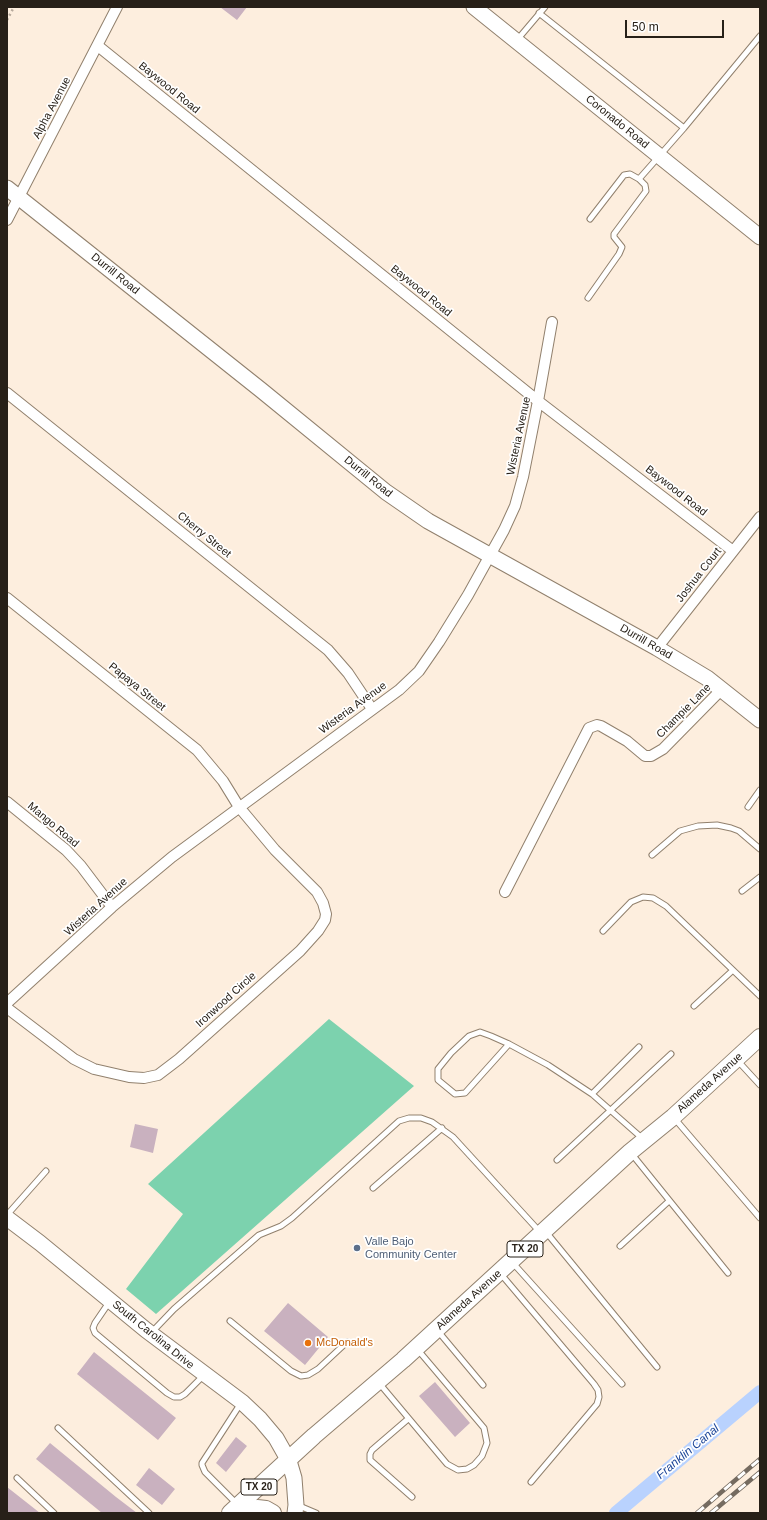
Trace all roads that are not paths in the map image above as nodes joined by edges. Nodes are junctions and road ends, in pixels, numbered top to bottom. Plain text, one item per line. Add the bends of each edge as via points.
1 (117, 7) edge
2 (474, 7) edge
3 (545, 7) edge
4 (539, 13) junction
5 (760, 36) edge
6 (516, 41) junction
7 (98, 46) junction
8 (684, 128) junction
9 (659, 156) junction
10 (639, 179) junction
11 (7, 188) edge
12 (19, 198) junction
13 (590, 219) dead end
14 (7, 220) edge
15 (760, 237) edge
16 (588, 298) dead end
17 (552, 322) dead end
18 (7, 393) edge
19 (538, 401) junction
20 (760, 517) edge
21 (733, 551) junction
22 (489, 556) junction
23 (7, 598) edge
24 (657, 648) junction
25 (722, 689) junction
26 (372, 709) junction
27 (760, 720) edge
28 (760, 790) edge
29 (7, 802) edge
30 (239, 807) junction
31 (748, 807) dead end
32 (760, 849) edge
33 (652, 855) dead end
34 (760, 877) edge
35 (742, 891) dead end
36 (505, 892) dead end
37 (112, 907) junction
38 (603, 931) dead end
39 (732, 971) junction
40 (760, 996) edge
41 (7, 1003) edge
42 (694, 1006) dead end
43 (7, 1008) edge
44 (760, 1037) edge
45 (508, 1044) junction
46 (639, 1047) dead end
47 (671, 1054) dead end
48 (737, 1059) junction
49 (760, 1085) edge
50 (592, 1094) junction
51 (610, 1110) junction
52 (673, 1117) junction
53 (442, 1128) junction
54 (644, 1140) junction
55 (630, 1152) junction
56 (557, 1160) dead end
57 (46, 1171) dead end
58 (373, 1188) dead end
59 (669, 1201) junction
60 (7, 1216) edge
61 (760, 1218) edge
62 (543, 1232) junction
63 (620, 1246) dead end
64 (512, 1261) junction
65 (499, 1272) junction
66 (728, 1273) dead end
67 (110, 1300) junction
68 (230, 1321) dead end
69 (437, 1329) junction
70 (150, 1333) junction
71 (347, 1342) dead end
72 (416, 1348) junction
73 (658, 1367) dead end
74 (204, 1375) junction
75 (378, 1382) junction
76 (622, 1384) dead end
77 (483, 1385) dead end
78 (242, 1402) junction
79 (408, 1419) junction
80 (58, 1428) dead end
81 (289, 1461) junction
82 (17, 1478) dead end
83 (532, 1482) dead end
84 (412, 1497) dead end
85 (295, 1509) edge
86 (234, 1510) edge
87 (54, 1513) edge
88 (149, 1513) edge
89 (273, 1513) edge
90 (316, 1513) edge

1 - 7 street, Alpha Avenue
2 - 6 street, Coronado Road
3 - 4 lane
4 - 6 lane
4 - 8 lane
5 - 8 lane
6 - 9 street, Coronado Road
7 - 12 street, Alpha Avenue
7 - 19 street, Baywood Road
8 - 9 lane
9 - 10 lane
9 - 15 street, Coronado Road
10 - 13 lane via 630,174 624,175
10 - 16 lane via 646,191 614,235 622,249
11 - 12 street, Durrill Road
12 - 14 street, Alpha Avenue
12 - 22 street, Durrill Road via 386,492 428,521
17 - 19 street, Wisteria Avenue
18 - 26 street, Cherry Street via 328,650 348,673
19 - 21 street, Baywood Road
19 - 22 street, Wisteria Avenue via 515,506
20 - 21 street, Joshua Court
21 - 24 street, Joshua Court
22 - 24 street, Durrill Road
22 - 26 street, Wisteria Avenue via 468,595 423,666 398,690
23 - 30 street, Papaya Street via 197,750 223,781
24 - 25 street, Durrill Road
25 - 27 street, Durrill Road
25 - 36 street, Champie Lane via 663,749 651,756 645,756 601,726 589,728
26 - 30 street, Wisteria Avenue
28 - 31 lane
29 - 37 street, Mango Road via 66,850
30 - 37 street, Wisteria Avenue via 172,857
30 - 43 street, Ironwood Circle via 275,850 317,892 325,908 325,920 300,950 179,1059 158,1075 144,1078 94,1069 74,1059
32 - 33 lane via 740,832 731,828 717,825 698,826 680,831
34 - 35 lane
37 - 41 street, Wisteria Avenue
38 - 39 lane via 631,902 643,897 653,898 666,906
39 - 40 lane
39 - 42 lane
44 - 48 main road, Alameda Avenue / TX 20
45 - 45 lane via 480,1032 469,1036 438,1070 438,1080 455,1094 464,1093
45 - 50 lane via 548,1065
46 - 50 lane
47 - 51 lane
48 - 49 lane
48 - 52 main road, Alameda Avenue / TX 20
50 - 51 lane
51 - 54 lane
51 - 56 lane
52 - 54 main road, Alameda Avenue / TX 20
52 - 61 lane
53 - 58 lane
53 - 62 lane via 453,1136
53 - 70 lane via 421,1118 399,1121 292,1218 281,1226 259,1235
54 - 55 main road, Alameda Avenue / TX 20
55 - 59 lane
55 - 62 main road, Alameda Avenue / TX 20
57 - 60 lane
59 - 63 lane
59 - 66 lane
60 - 67 street, South Carolina Drive
62 - 64 main road, Alameda Avenue / TX 20
62 - 73 lane
64 - 65 main road, Alameda Avenue / TX 20
64 - 76 lane
65 - 69 main road, Alameda Avenue / TX 20
65 - 83 lane via 598,1390 597,1404
67 - 70 street, South Carolina Drive
67 - 74 lane via 95,1323 95,1333 167,1393 180,1397
68 - 71 lane via 291,1371 301,1376 318,1369
69 - 72 main road, Alameda Avenue / TX 20
69 - 77 lane
70 - 74 street, South Carolina Drive
72 - 75 main road, Alameda Avenue / TX 20
72 - 79 lane via 484,1428 487,1442 482,1456 474,1465 458,1470 447,1464
74 - 78 street, South Carolina Drive
75 - 79 lane
75 - 81 main road, Alameda Avenue / TX 20 via 314,1436
78 - 81 street, South Carolina Drive via 276,1438
78 - 86 lane via 202,1465
79 - 84 lane via 372,1450 370,1460
80 - 88 lane
81 - 85 street, South Carolina Drive via 294,1478
81 - 86 main road, Alameda Avenue / TX 20
82 - 87 lane
85 - 90 lane
86 - 89 main road via 257,1508

